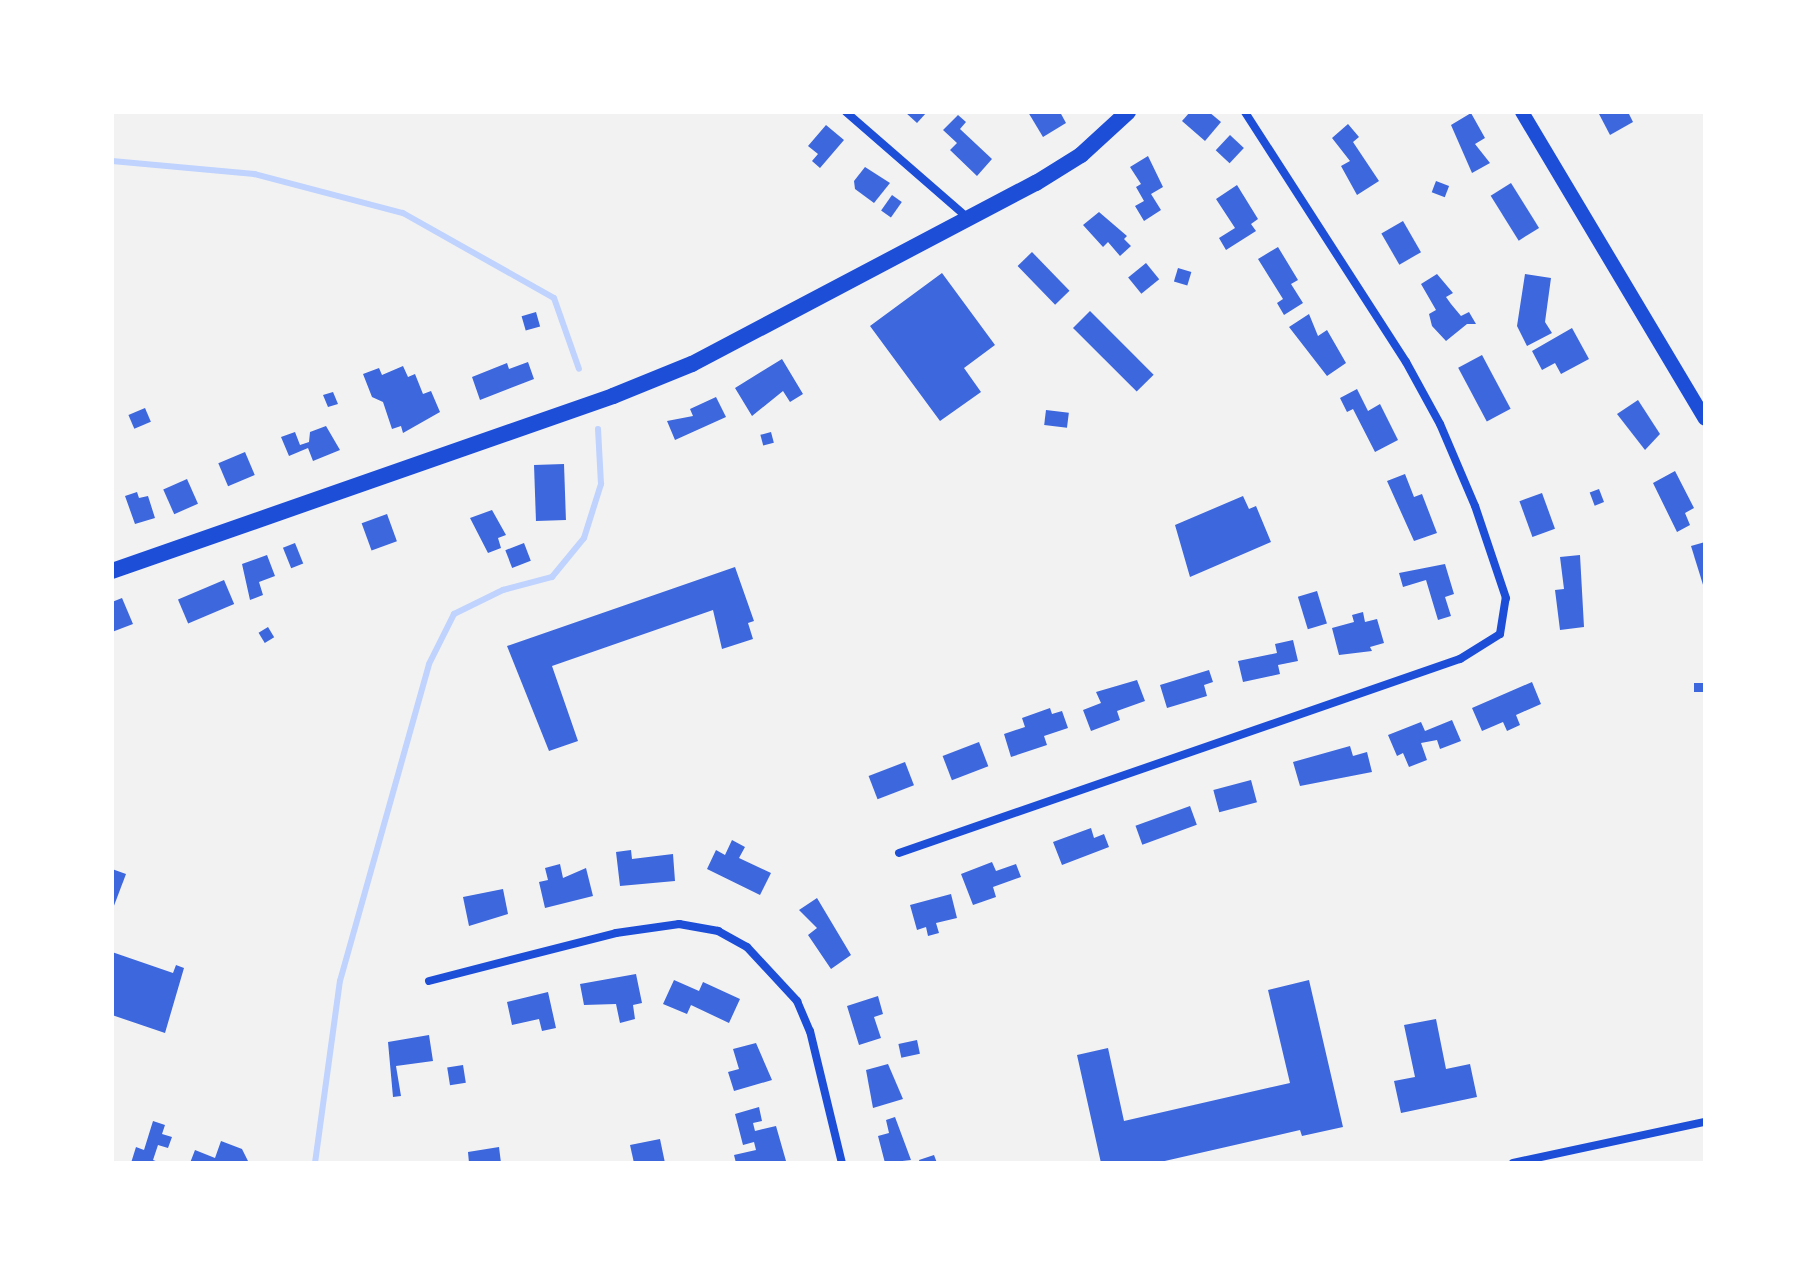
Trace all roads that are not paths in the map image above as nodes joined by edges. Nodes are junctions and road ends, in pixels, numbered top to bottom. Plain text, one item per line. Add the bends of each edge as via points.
1 (846, 112) edge
2 (1128, 112) edge
3 (1245, 112) edge
4 (1522, 112) edge
5 (969, 219) junction
6 (1705, 419) edge
7 (112, 571) edge
8 (899, 853) dead end
9 (429, 981) dead end
10 (1705, 1122) edge
11 (842, 1163) edge
12 (1513, 1163) edge

1 - 5 street
2 - 5 main road via 1060,169
3 - 8 street via 1406,362 1440,424 1506,598 1500,634 1481,651 1460,659
4 - 6 street
5 - 7 main road via 655,380
9 - 11 street via 616,933 679,924 718,931 747,947 797,1001 810,1031
10 - 12 street

